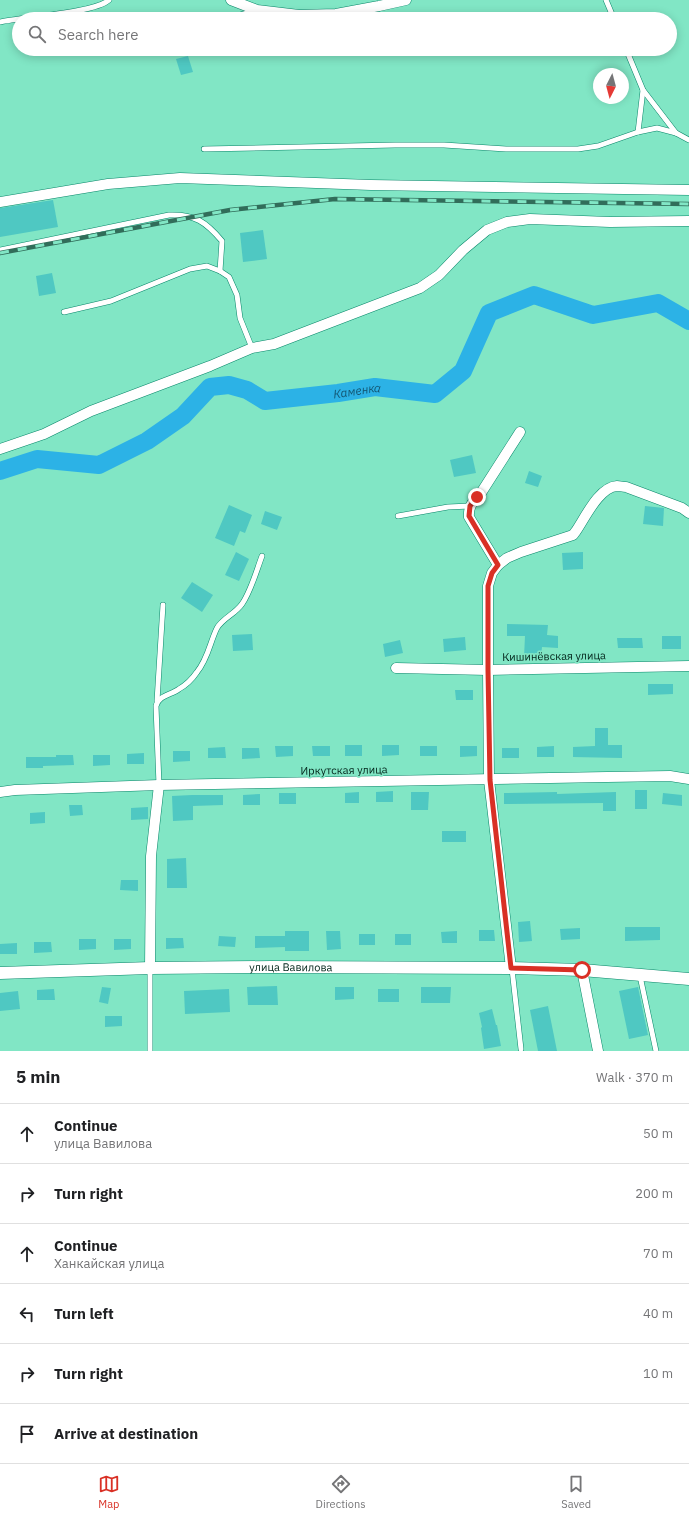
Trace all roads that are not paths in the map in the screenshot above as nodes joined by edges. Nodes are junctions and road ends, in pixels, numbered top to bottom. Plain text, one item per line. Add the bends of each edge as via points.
1 (109, 0) edge
2 (231, 0) edge
3 (406, 0) edge
4 (606, 0) edge
5 (257, 10) junction
6 (64, 12) edge
7 (250, 12) edge
8 (274, 12) edge
9 (347, 12) edge
10 (611, 12) edge
11 (12, 20) edge
12 (0, 22) edge
13 (629, 56) edge
14 (643, 90) junction
15 (638, 132) junction
16 (676, 132) junction
17 (689, 140) edge
18 (204, 149) dead end
19 (689, 190) edge
20 (0, 202) edge
21 (689, 222) edge
22 (0, 250) edge
23 (220, 271) junction
24 (64, 312) dead end
25 (252, 348) junction
26 (520, 432) dead end
27 (0, 449) edge
28 (470, 506) junction
29 (689, 513) edge
30 (398, 516) dead end
31 (262, 556) dead end
32 (498, 565) junction
33 (163, 605) dead end
34 (689, 666) edge
35 (396, 668) dead end
36 (488, 670) junction
37 (157, 702) junction
38 (689, 779) edge
39 (490, 780) junction
40 (158, 785) junction
41 (0, 792) edge
42 (150, 968) junction
43 (511, 968) junction
44 (582, 970) junction
45 (0, 973) edge
46 (640, 975) junction
47 (689, 979) edge
48 (521, 1049) dead end
49 (150, 1051) edge
50 (598, 1051) edge
51 (656, 1051) edge

1 - 6 lane via 89,8
2 - 5 street
3 - 9 street
4 - 10 lane
5 - 7 lane
5 - 8 street
11 - 12 lane
13 - 14 lane
14 - 15 lane
14 - 16 lane
15 - 16 lane via 657,128
15 - 18 lane via 598,146 578,149 394,144
16 - 17 lane
19 - 20 street via 371,185 180,178 108,184
21 - 25 street via 530,219 507,222 486,230 439,275 420,288 274,344
22 - 23 lane via 169,215 183,215 194,217 211,228 222,242
23 - 24 lane via 207,266 190,269 111,301
23 - 25 lane via 229,278 237,295 240,318
25 - 27 street via 91,411 44,434
26 - 28 street
28 - 30 lane via 448,507
28 - 32 street via 469,516
29 - 32 street via 682,508 616,486 601,493 572,535 513,555
31 - 37 lane via 246,598 218,627 206,658 196,674 181,688
32 - 36 street via 488,586
33 - 37 lane
34 - 36 street, Кишинёвская улица
35 - 36 street, Кишинёвская улица
36 - 39 street
37 - 40 lane
38 - 39 street, Иркутская улица via 670,776
39 - 40 street, Иркутская улица
39 - 43 street
40 - 41 street, Иркутская улица
40 - 42 street via 151,856
42 - 43 street, улица Вавилова
42 - 45 street, улица Вавилова
42 - 49 lane
43 - 44 street, улица Вавилова
43 - 48 lane
44 - 46 street, улица Вавилова
44 - 50 street
46 - 47 street, улица Вавилова
46 - 51 lane

